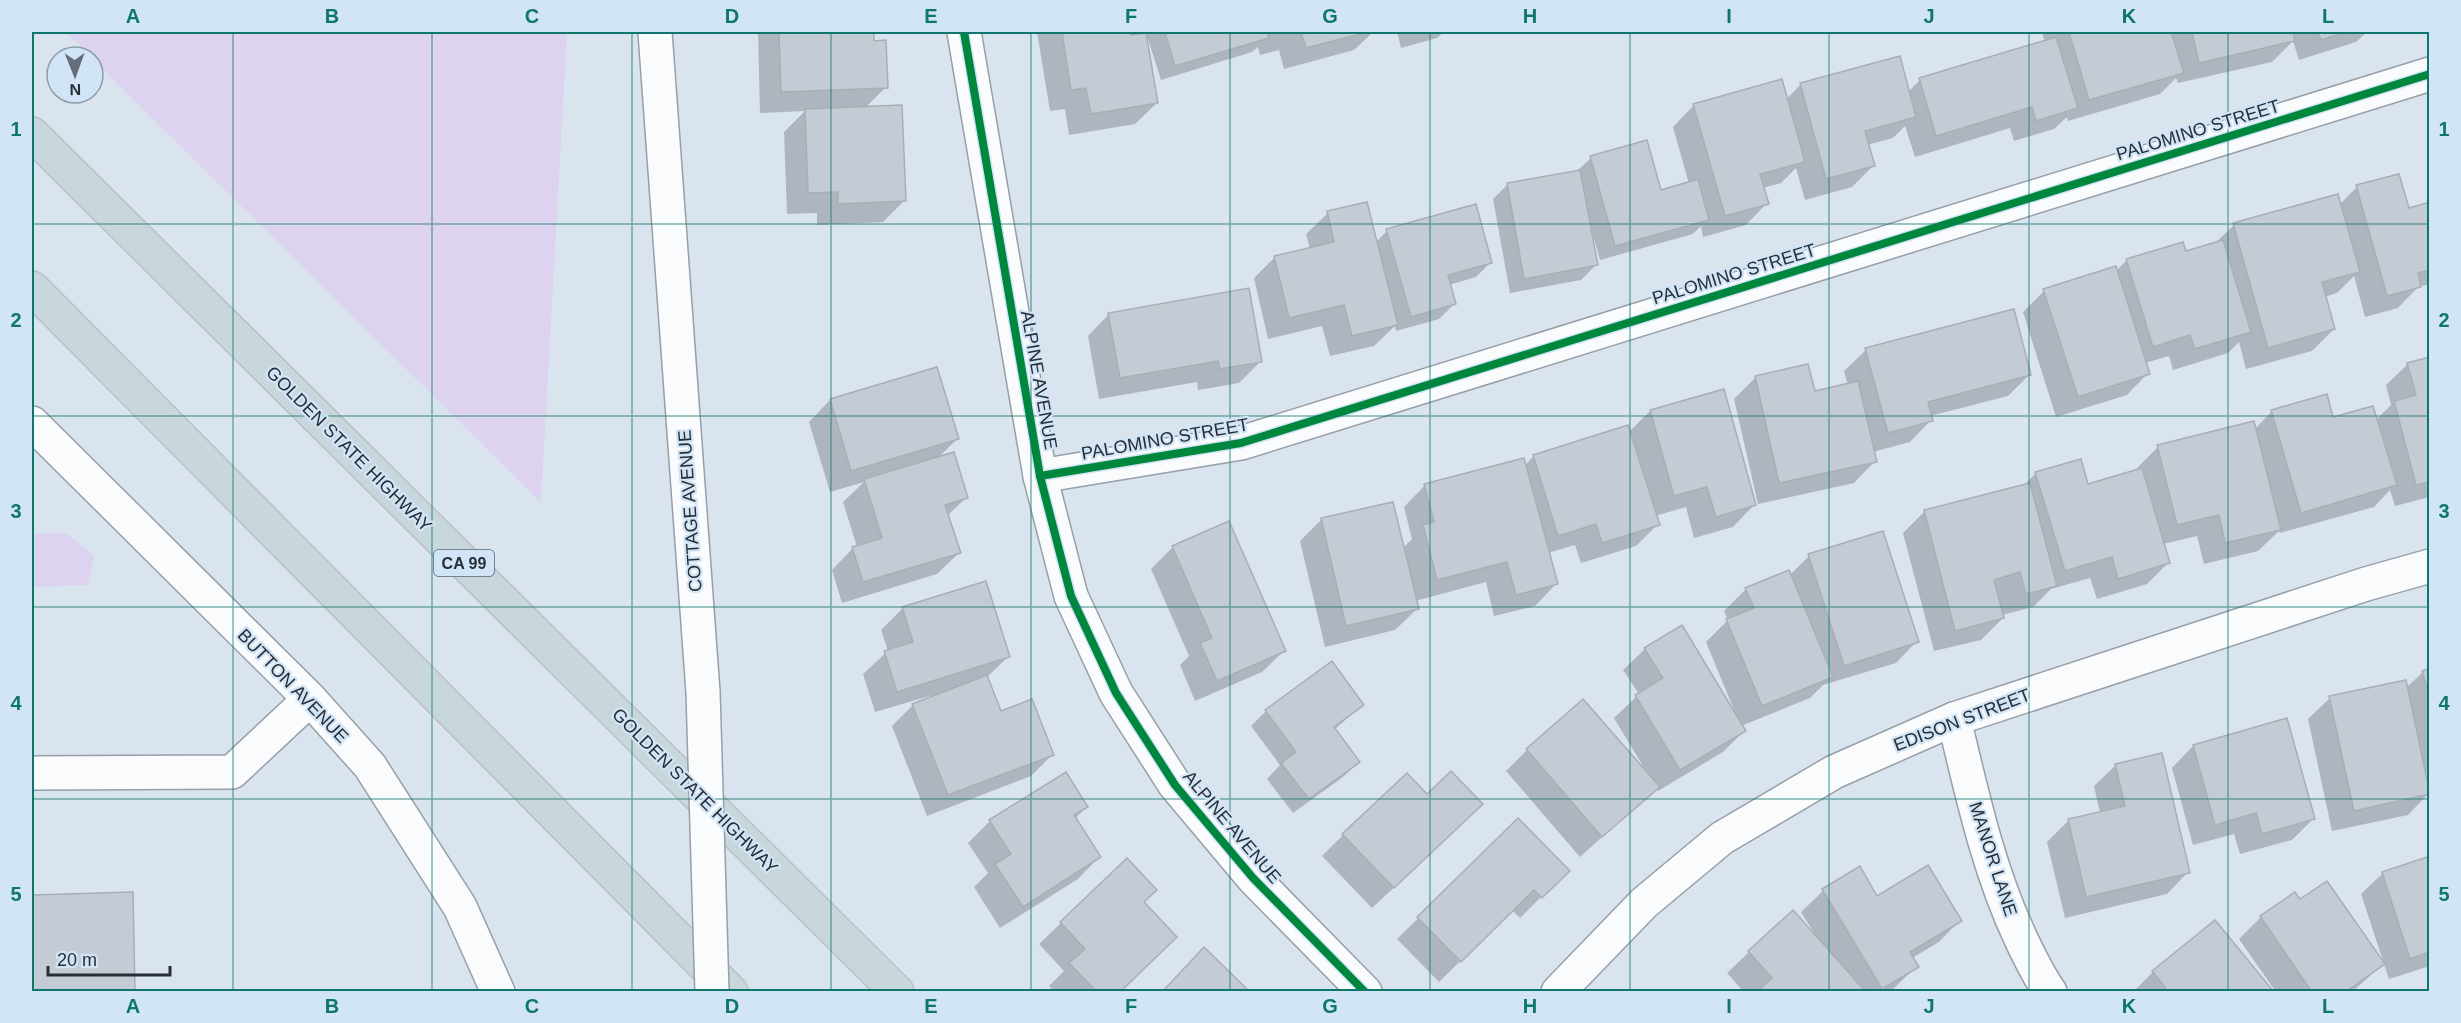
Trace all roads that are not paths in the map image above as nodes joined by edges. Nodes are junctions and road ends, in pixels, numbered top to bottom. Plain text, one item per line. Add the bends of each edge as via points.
1 (656, 32) edge
2 (964, 32) edge
3 (2430, 74) edge
4 (32, 134) edge
5 (32, 288) edge
6 (32, 423) edge
7 (1040, 476) junction
8 (2430, 566) edge
9 (310, 699) junction
10 (1954, 719) junction
11 (32, 773) edge
12 (498, 992) edge
13 (712, 992) edge
14 (731, 992) edge
15 (897, 992) edge
16 (1365, 992) edge
17 (1558, 992) edge
18 (2050, 992) edge

1 - 13 street, COTTAGE AVENUE, bridge via 703,692
2 - 7 street, ALPINE AVENUE
3 - 7 street, PALOMINO STREET via 1241,443
4 - 15 highway, GOLDEN STATE HIGHWAY / CA 99
5 - 14 highway
6 - 9 street, BUTTON AVENUE
7 - 16 street, ALPINE AVENUE via 1071,596 1116,693 1175,785 1253,878
8 - 10 street, EDISON STREET
9 - 11 street via 232,772
9 - 12 street, BUTTON AVENUE via 370,766 460,907
10 - 17 street, EDISON STREET via 1833,772 1722,838 1644,903
10 - 18 street, MANOR LANE via 1985,845 2004,902

